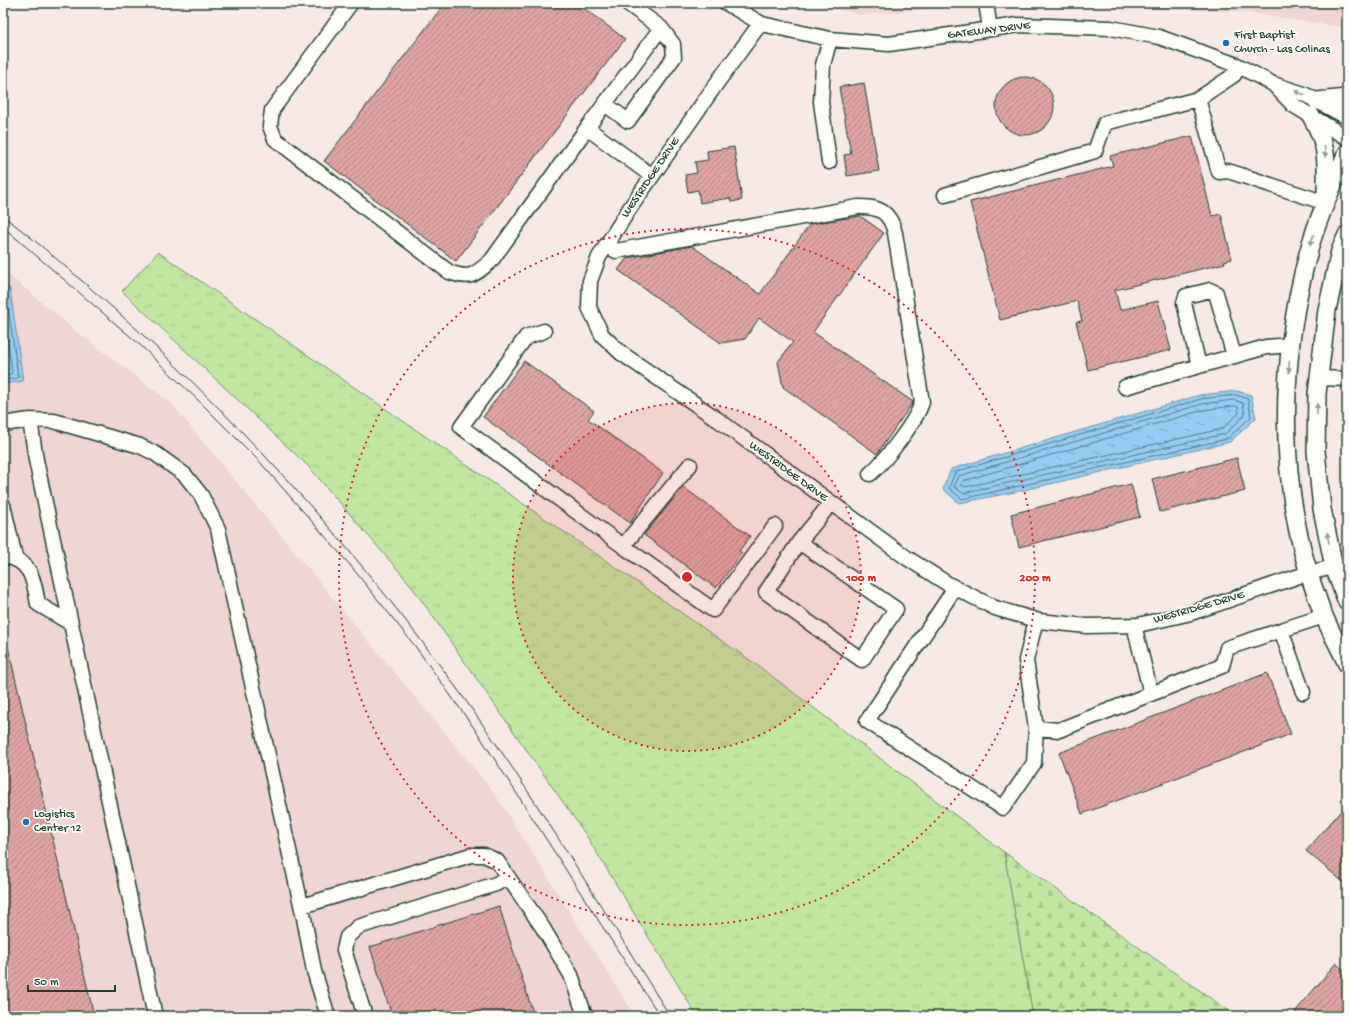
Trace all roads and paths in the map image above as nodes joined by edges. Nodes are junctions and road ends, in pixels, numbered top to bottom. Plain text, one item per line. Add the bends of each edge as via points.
1 (352, 3) edge
2 (627, 3) edge
3 (726, 3) edge
4 (986, 3) edge
5 (760, 24) junction
6 (661, 28) junction
7 (990, 29) junction
8 (830, 39) junction
9 (1237, 65) junction
10 (1347, 98) edge
11 (1198, 99) junction
12 (605, 104) junction
13 (1314, 109) junction
14 (1347, 117) edge
15 (587, 128) junction
16 (1347, 138) edge
17 (1347, 153) edge
18 (829, 162) dead end
19 (652, 176) junction
20 (945, 195) dead end
21 (1326, 203) junction
22 (1347, 235) edge
23 (606, 245) junction
24 (544, 331) dead end
25 (1291, 345) junction
26 (1234, 356) junction
27 (1199, 366) junction
28 (1319, 378) junction
29 (1347, 379) edge
30 (1125, 387) dead end
31 (30, 420) junction
32 (3, 424) edge
33 (690, 465) dead end
34 (870, 474) dead end
35 (831, 503) junction
36 (3, 505) edge
37 (5, 523) edge
38 (775, 526) dead end
39 (799, 542) junction
40 (623, 546) junction
41 (9, 557) edge
42 (1334, 567) junction
43 (1308, 573) junction
44 (955, 588) junction
45 (1347, 602) edge
46 (1324, 616) junction
47 (1036, 620) junction
48 (70, 623) junction
49 (1134, 625) junction
50 (1281, 630) junction
51 (1347, 664) edge
52 (1303, 692) dead end
53 (1151, 694) junction
54 (1036, 728) junction
55 (508, 876) junction
56 (302, 906) junction
57 (155, 1016) edge
58 (328, 1016) edge
59 (365, 1016) edge
60 (585, 1016) edge

1 - 15 street via 272,110 270,126 275,139 449,272 464,277 477,272 491,261
2 - 6 street
3 - 5 street, GATEWAY DRIVE
4 - 7 street
5 - 8 street, GATEWAY DRIVE
5 - 19 street, WESTRIDGE DRIVE
6 - 12 street
6 - 12 street via 673,44 674,57 628,121
7 - 8 street, GATEWAY DRIVE via 888,44
7 - 9 street, GATEWAY DRIVE via 1018,25 1111,28 1165,39
8 - 18 street via 823,66 821,102
9 - 11 street via 1234,75
9 - 13 street, GATEWAY DRIVE via 1273,84 1293,105
10 - 13 main road
11 - 20 street via 1105,123 1095,151
11 - 21 street via 1219,172 1228,171
12 - 15 street
13 - 14 street, GATEWAY DRIVE
13 - 16 street, GATEWAY DRIVE
13 -> 21 main road via 1326,151
15 - 19 street
17 - 21 main road
19 - 23 street, WESTRIDGE DRIVE
21 -> 25 main road via 1311,242
22 - 28 main road via 1340,251 1327,310
23 - 34 street via 616,251 858,208 870,207 887,214 895,233 922,402 915,417 880,466
23 - 35 street, WESTRIDGE DRIVE via 598,257 590,281 589,307 602,335 621,353
24 - 40 street via 526,337 461,427
25 - 26 street via 1266,347
25 -> 43 main road via 1286,420 1288,458 1295,513
26 - 27 street
26 - 27 street via 1216,293 1210,290 1186,296 1184,303
27 - 30 street
28 - 29 street
42 -> 28 main road via 1322,509 1316,451
31 - 32 street
31 - 48 street
31 - 56 street via 54,421 140,446 185,475 201,495 218,529
33 - 40 street
35 - 39 street
35 - 44 street, WESTRIDGE DRIVE via 907,558
36 - 37 street
37 - 41 street
38 - 40 street via 713,610
39 - 39 street via 766,592 862,660 896,609
41 - 48 street via 26,567 34,580 38,604
42 - 43 street, WESTRIDGE DRIVE
42 - 45 main road
43 - 46 main road
43 - 49 street, WESTRIDGE DRIVE via 1190,613
44 - 47 street, WESTRIDGE DRIVE via 995,608
44 - 54 street via 867,721 1003,808 1034,763
46 - 50 street
46 - 51 main road
47 - 49 street, WESTRIDGE DRIVE via 1087,626
47 - 54 street via 1026,660
48 - 57 street
49 - 53 street
50 - 52 street
50 - 53 street via 1227,648 1222,666
53 - 54 street via 1059,730
55 - 56 street via 497,862 484,854 471,855
55 - 59 street via 496,884 358,927 348,937 344,950
55 - 60 street via 571,975
56 - 58 street via 314,971

